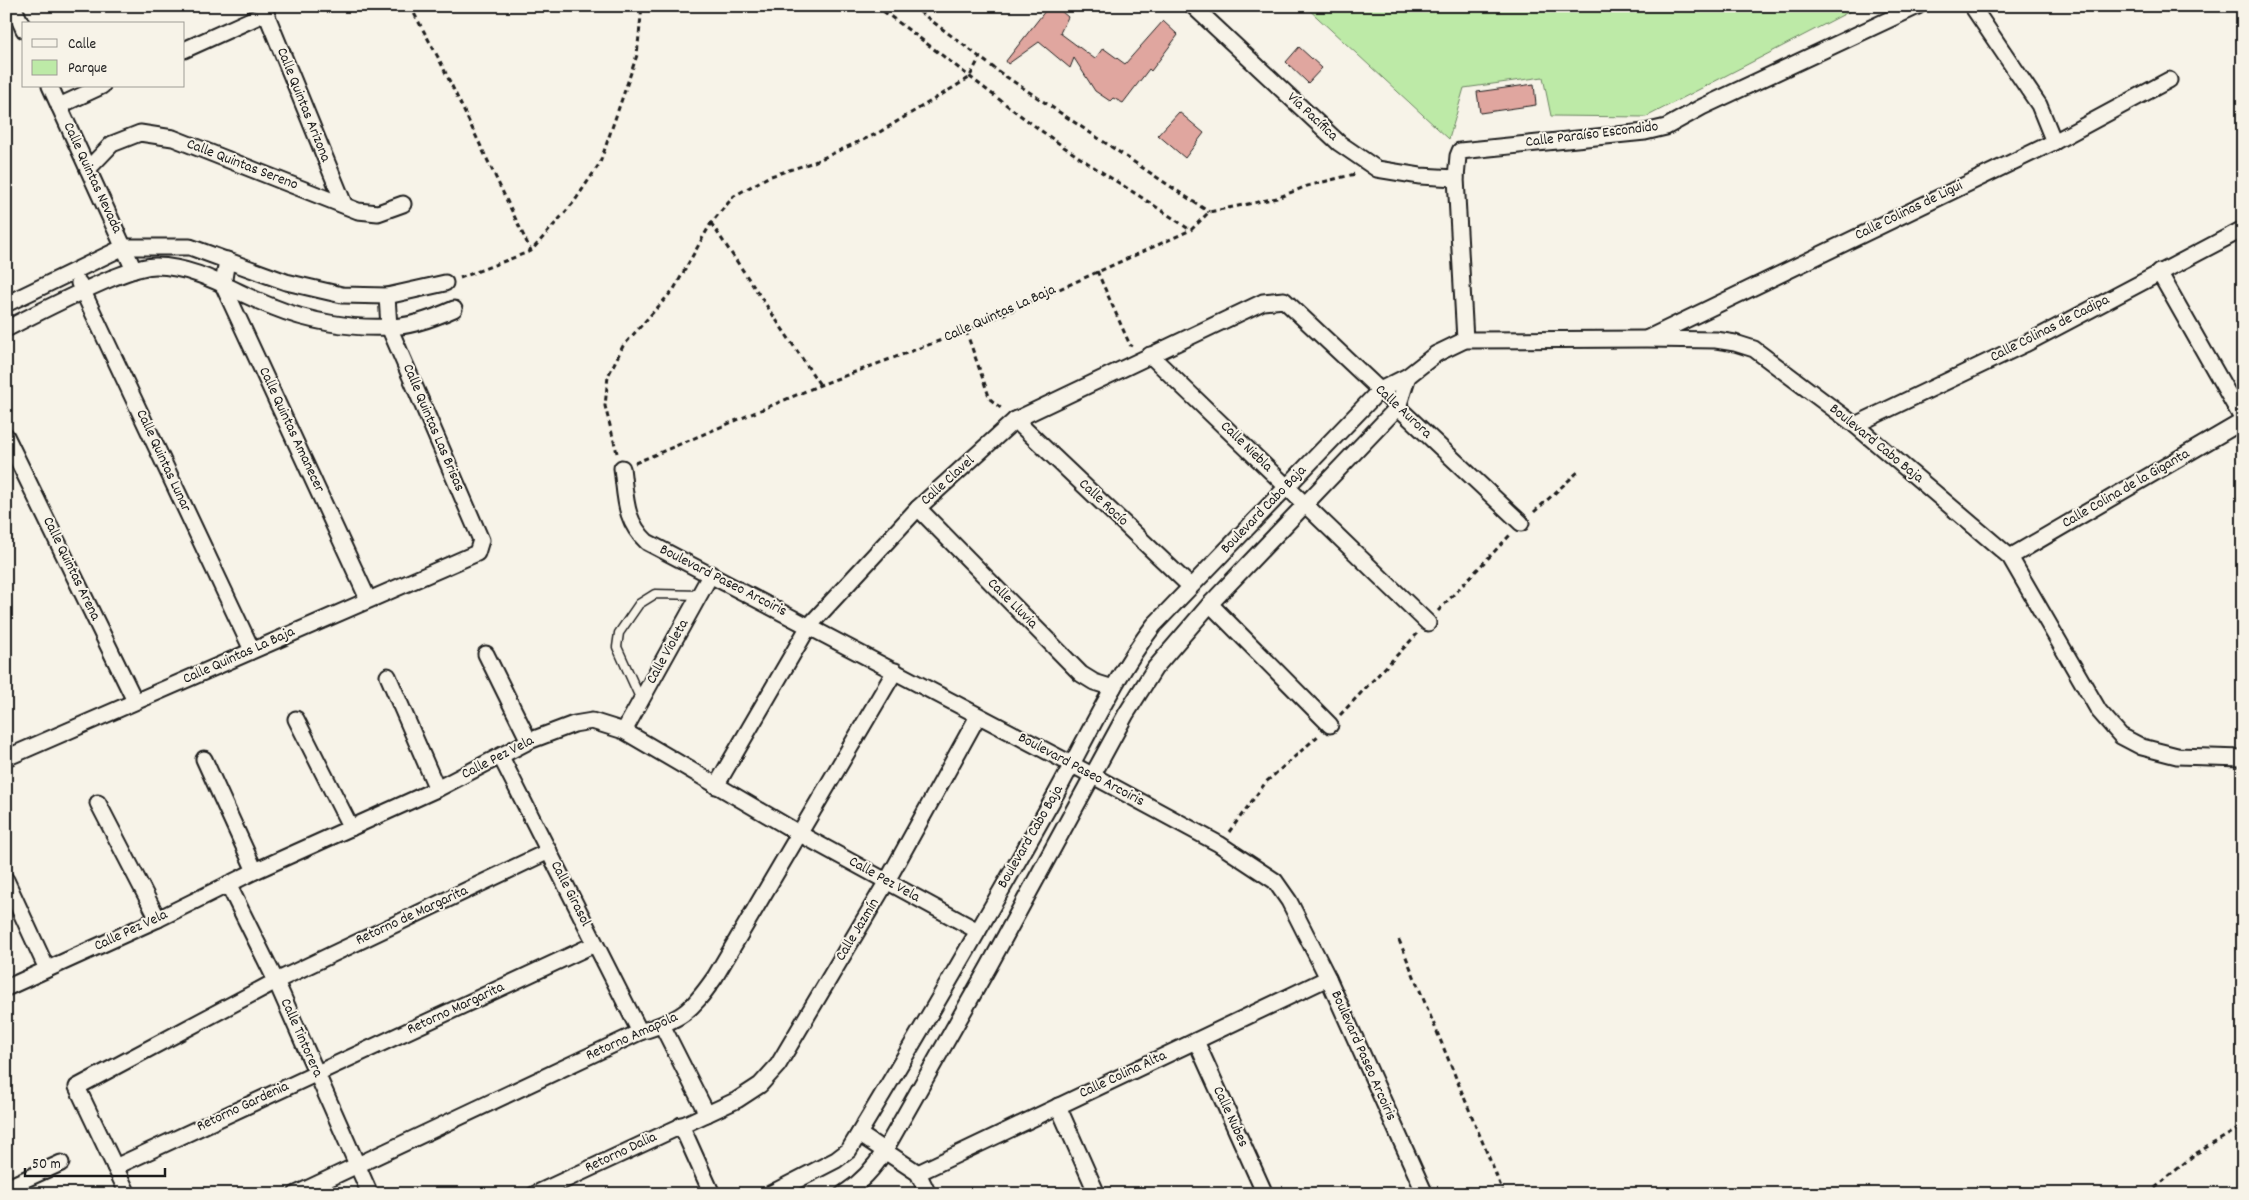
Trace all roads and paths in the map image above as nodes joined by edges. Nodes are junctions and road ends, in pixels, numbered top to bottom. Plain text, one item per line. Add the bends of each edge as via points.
1 (13, 6) edge
2 (410, 6) edge
3 (642, 6) edge
4 (876, 6) edge
5 (912, 6) edge
6 (1194, 6) edge
7 (1918, 6) edge
8 (1972, 6) edge
9 (264, 10) edge
10 (22, 26) edge
11 (185, 50) edge
12 (980, 57) junction
13 (969, 78) junction
14 (2169, 80) dead end
15 (51, 88) edge
16 (98, 88) edge
17 (59, 106) junction
18 (2054, 142) junction
19 (88, 169) junction
20 (1377, 169) junction
21 (1456, 178) junction
22 (344, 204) junction
23 (403, 204) dead end
24 (1209, 212) junction
25 (711, 223) junction
26 (2243, 229) edge
27 (1191, 230) junction
28 (124, 247) junction
29 (531, 251) junction
30 (228, 260) junction
31 (134, 270) junction
32 (1097, 270) junction
33 (74, 271) junction
34 (2159, 272) junction
35 (445, 283) joint
36 (223, 285) junction
37 (82, 290) junction
38 (387, 296) junction
39 (1284, 300) joint
40 (6, 304) edge
41 (454, 309) dead end
42 (389, 327) junction
43 (6, 328) edge
44 (966, 331) junction
45 (1646, 338) junction
46 (1465, 340) junction
47 (1150, 355) junction
48 (1408, 376) junction
49 (820, 385) junction
50 (1380, 390) junction
51 (1398, 407) junction
52 (1015, 420) junction
53 (2243, 421) edge
54 (1855, 424) junction
55 (6, 436) edge
56 (622, 468) junction
57 (1578, 472) dead end
58 (1286, 487) junction
59 (1305, 505) junction
60 (918, 508) junction
61 (1522, 523) junction
62 (474, 556) joint
63 (2010, 557) junction
64 (711, 574) junction
65 (1190, 586) junction
66 (700, 595) junction
67 (368, 599) junction
68 (1210, 604) junction
69 (1428, 623) junction
70 (809, 626) junction
71 (252, 650) junction
72 (486, 654) dead end
73 (895, 671) junction
74 (388, 676) dead end
75 (1113, 688) junction
76 (641, 700) junction
77 (135, 701) junction
78 (978, 716) junction
79 (296, 719) dead end
80 (1330, 725) junction
81 (624, 731) junction
82 (529, 741) junction
83 (8, 753) edge
84 (501, 756) junction
85 (2243, 758) edge
86 (204, 759) dead end
87 (1073, 765) junction
88 (1092, 777) junction
89 (716, 786) junction
90 (437, 789) junction
91 (98, 803) dead end
92 (351, 828) junction
93 (800, 834) junction
94 (1220, 844) junction
95 (549, 851) junction
96 (255, 871) junction
97 (6, 880) edge
98 (887, 881) junction
99 (228, 884) junction
100 (158, 919) junction
101 (978, 932) junction
102 (1399, 940) dead end
103 (595, 944) junction
104 (968, 952) junction
105 (989, 966) junction
106 (47, 969) junction
107 (1328, 978) junction
108 (276, 981) junction
109 (6, 988) edge
110 (662, 1025) junction
111 (640, 1032) junction
112 (1196, 1041) junction
113 (317, 1073) junction
114 (1058, 1106) junction
115 (707, 1114) junction
116 (681, 1125) junction
117 (2243, 1126) edge
118 (859, 1134) junction
119 (885, 1150) junction
120 (61, 1163) dead end
121 (357, 1165) junction
122 (115, 1167) junction
123 (918, 1173) junction
124 (6, 1188) edge
125 (128, 1194) edge
126 (296, 1194) edge
127 (370, 1194) edge
128 (536, 1194) edge
129 (712, 1194) edge
130 (770, 1194) edge
131 (843, 1194) edge
132 (928, 1194) edge
133 (1097, 1194) edge
134 (1265, 1194) edge
135 (1425, 1194) edge
136 (1504, 1194) edge
137 (2148, 1194) edge

1 - 10 street
2 - 29 path via 439,59
3 - 29 path via 637,55 600,163 574,202
4 - 13 path
5 - 12 path
6 - 20 street, Vía Pacífica via 1340,143
7 - 21 street, Calle Paraíso Escondido via 1666,127 1645,132 1464,149 1458,156
8 - 18 street via 2039,105
9 - 11 street
9 - 22 street, Calle Quintas Arizona
12 - 13 path
12 - 24 path
13 - 25 path via 878,133 814,162 768,177 734,196
13 - 27 path via 1098,171 1147,199
14 - 18 street, Calle Colinas de Ligui
15 - 17 street, Calle Quintas Nevada
16 - 17 street
17 - 19 street, Calle Quintas Nevada
18 - 45 street, Calle Colinas de Ligui
19 - 22 street, Calle Quintas Sereno via 112,144 140,133 173,138
19 - 28 street, Calle Quintas Nevada
20 - 21 street, Vía Pacífica
20 - 24 path via 1316,184 1277,198
21 - 46 street, Calle Paraíso Escondido
22 - 23 street, Calle Quintas Sereno via 358,211 378,213
24 - 27 path, Calle Quintas La Baja
25 - 49 path
25 - 56 path via 674,289 624,346 608,376 605,406
26 - 34 street, Calle Colinas de Cadipa
27 - 32 path, Calle Quintas La Baja
28 - 30 street via 190,247
28 - 31 street, Calle Quintas Nevada
28 - 33 street
29 - 35 path
30 - 36 street
30 - 38 street via 286,282 342,295
31 - 36 street via 156,266 188,271
31 - 37 street
32 - 44 path, Calle Quintas La Baja
32 - 47 path via 1130,345
33 - 37 street, Calle Quintas Lunar
33 - 40 street
34 - 53 street
34 - 54 street, Calle Colinas de Cadipa via 2025,344
35 - 38 street
36 - 42 street via 274,308 314,319
36 - 67 street, Calle Quintas Amanecer
37 - 43 street
37 - 71 street, Calle Quintas Lunar
38 - 42 street, Calle Quintas Las Brisas
39 - 47 street, Calle Clavel via 1263,302
39 - 50 street, Calle Aurora
41 - 42 street via 424,320
42 - 62 street, Calle Quintas Las Brisas via 481,540
44 - 49 path, Calle Quintas La Baja
44 - 52 path via 990,399
45 - 46 street, Boulevard Cabo Baja
45 - 54 street, Boulevard Cabo Baja via 1716,340 1754,349
46 - 48 street, Boulevard Cabo Baja via 1436,354
47 - 52 street, Calle Clavel
47 - 58 street, Calle Niebla
48 - 50 street, Boulevard Cabo Baja
48 - 51 street, Boulevard Cabo Baja
49 - 56 path, Calle Quintas La Baja
50 - 51 street, Calle Aurora
50 - 58 street, Boulevard Cabo Baja
51 - 59 street, Boulevard Cabo Baja
51 - 61 street, Calle Aurora
52 - 60 street, Calle Clavel
52 - 65 street, Calle Rocío
53 - 63 street, Calle Colina de la Giganta
54 - 63 street, Boulevard Cabo Baja
55 - 77 street, Calle Quintas Arena
56 - 64 street, Boulevard Paseo Arcoiris via 628,515 636,531 647,542
57 - 61 path
58 - 59 street, Calle Niebla
58 - 65 street, Boulevard Cabo Baja
59 - 68 street, Boulevard Cabo Baja
59 - 69 street, Calle Niebla
60 - 70 street, Calle Clavel
60 - 75 street, Calle Lluvia via 1081,674
61 - 69 path
62 - 67 street, Calle Quintas La Baja
63 - 85 street, Boulevard Cabo Baja via 2099,711 2121,736 2142,747 2177,756
64 - 66 street, Calle Violeta
64 - 70 street, Boulevard Paseo Arcoiris
65 - 75 street, Boulevard Cabo Baja via 1139,644
66 - 76 street, Calle Violeta
66 - 76 lane via 655,594 640,604 619,633 617,647
67 - 71 street, Calle Quintas La Baja
68 - 80 street
68 - 88 street, Boulevard Cabo Baja via 1155,668
69 - 80 path
70 - 73 street, Boulevard Paseo Arcoiris
70 - 89 street, Calle Clavel
71 - 77 street, Calle Quintas La Baja
72 - 82 street
73 - 78 street, Boulevard Paseo Arcoiris
73 - 93 street, Retorno Amapola
74 - 90 street
75 - 87 street, Boulevard Cabo Baja
76 - 81 street, Calle Violeta
77 - 83 street, Calle Quintas La Baja
78 - 87 street, Boulevard Paseo Arcoiris
78 - 98 street, Calle Jazmín
79 - 92 street
80 - 94 path via 1266,782
81 - 82 street, Calle Pez Vela via 592,721 574,724
81 - 89 street, Calle Pez Vela
82 - 84 street, Calle Pez Vela
84 - 90 street, Calle Pez Vela
84 - 95 street, Calle Girasol
86 - 96 street
87 - 88 street, Boulevard Paseo Arcoiris
87 - 101 street, Boulevard Cabo Baja
88 - 94 street, Boulevard Paseo Arcoiris
88 - 105 street, Boulevard Cabo Baja
89 - 93 street, Calle Pez Vela
90 - 92 street, Calle Pez Vela
91 - 100 street
92 - 96 street, Calle Pez Vela
93 - 98 street, Calle Pez Vela
93 - 110 street, Retorno Amapola via 696,1004
94 - 107 street, Boulevard Paseo Arcoiris via 1274,881 1289,901
95 - 103 street, Calle Girasol
95 - 108 street, Retorno de Margarita
96 - 99 street, Calle Pez Vela
97 - 106 street
98 - 101 street, Calle Pez Vela
98 - 115 street, Calle Jazmín via 778,1065 760,1085
99 - 100 street, Calle Pez Vela
99 - 108 street, Calle Tintorera
100 - 106 street, Calle Pez Vela
101 - 104 street, Boulevard Cabo Baja
102 - 136 path
103 - 111 street, Calle Girasol
103 - 113 street, Retorno Margarita
104 - 105 street
104 - 118 street, Boulevard Cabo Baja
105 - 119 street, Boulevard Cabo Baja
106 - 109 street, Calle Pez Vela
107 - 112 street, Calle Colina Alta
107 - 135 street, Boulevard Paseo Arcoiris
108 - 113 street, Calle Tintorera
108 - 122 street, Retorno de Margarita via 77,1087
110 - 111 street, Retorno Amapola
110 - 115 street
111 - 121 street, Retorno Amapola
112 - 114 street, Calle Colina Alta
112 - 134 street, Calle Nubes
113 - 121 street, Calle Tintorera
113 - 122 street, Retorno Gardenia
114 - 123 street, Calle Colina Alta
114 - 133 street
115 - 116 street, Retorno Dalia
116 - 128 street, Retorno Dalia
116 - 129 street
117 - 137 path via 2195,1154
118 - 119 street
118 - 130 street, Boulevard Cabo Baja via 849,1150 836,1160
119 - 123 street
119 - 131 street, Boulevard Cabo Baja via 875,1167
120 - 124 street
121 - 126 street, Retorno Amapola
121 - 127 street, Calle Tintorera
122 - 125 street
123 - 132 street

